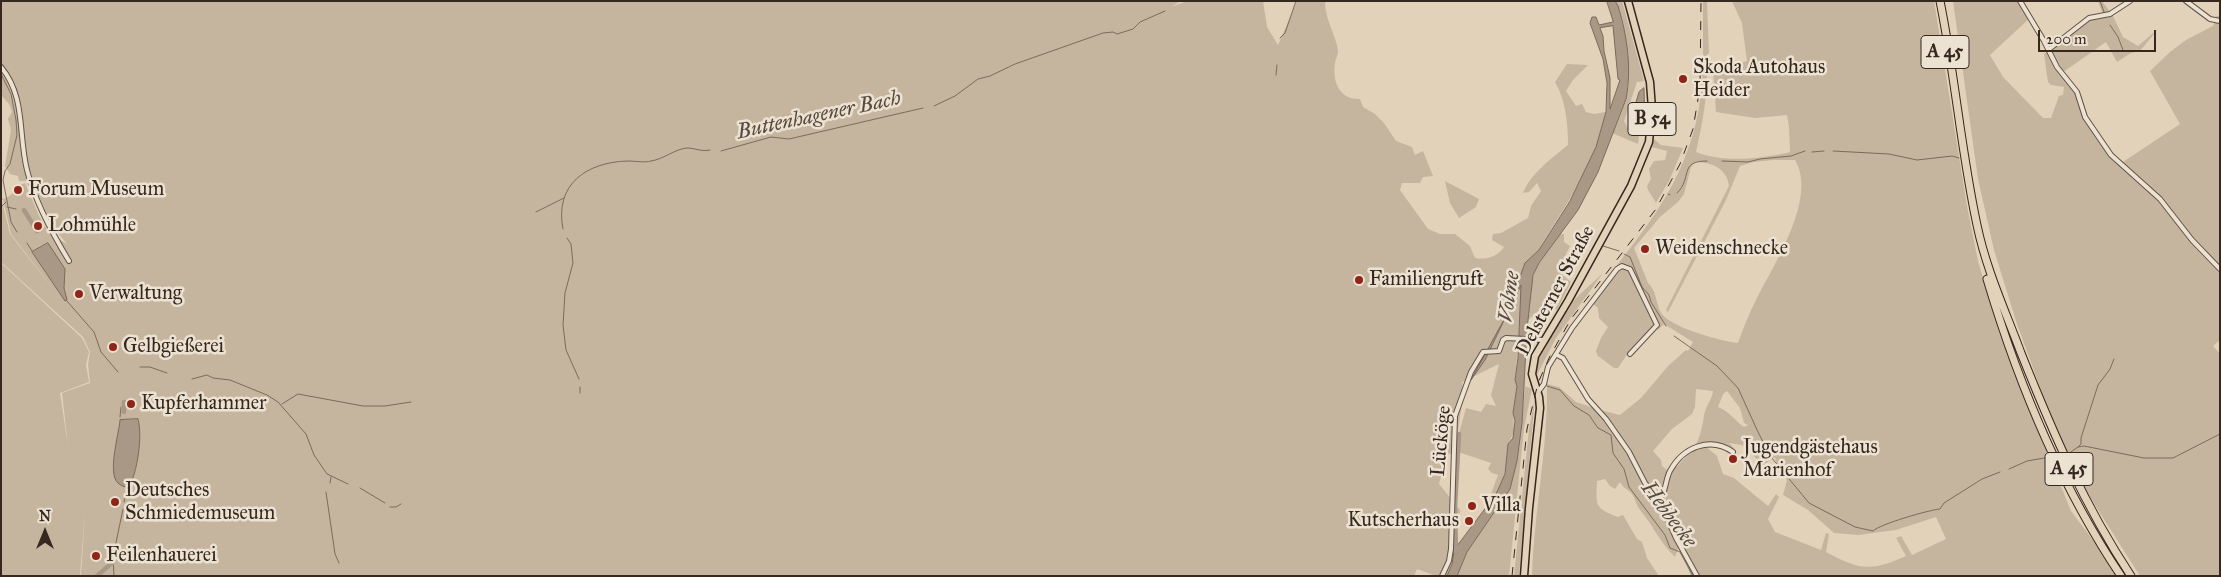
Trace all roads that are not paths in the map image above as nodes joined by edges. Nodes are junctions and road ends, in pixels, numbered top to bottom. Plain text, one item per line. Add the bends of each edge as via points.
1 (1628, 1) edge
2 (1935, 1) edge
3 (1940, 1) edge
4 (2020, 1) edge
5 (2130, 1) edge
6 (2186, 1) edge
7 (2220, 20) edge
8 (2048, 50) junction
9 (1, 66) edge
10 (1954, 103) junction
11 (1975, 224) junction
12 (69, 261) dead end
13 (2220, 269) edge
14 (1544, 340) junction
15 (1630, 354) dead end
16 (1557, 356) junction
17 (1538, 392) junction
18 (1733, 452) dead end
19 (1659, 500) junction
20 (1442, 576) edge
21 (1524, 576) edge
22 (1697, 576) edge
23 (2121, 576) edge
24 (2131, 576) edge

1 - 14 main road, Delsterner Straße / B 54 via 1650,82 1649,142 1631,186
2 - 10 highway, A 45
3 - 10 highway, A 45
4 - 8 street
5 - 8 street via 2110,14 2088,18
6 - 7 street via 2210,19
8 - 13 street via 2077,92 2085,117 2111,155 2160,199
9 - 12 street via 17,96 31,186
10 - 11 highway, A 45
11 - 23 highway, A 45 via 1998,315 2032,407 2067,485
11 - 24 highway, A 45 via 1989,272 2040,404 2075,480
14 - 17 main road, Delsterner Straße / B 54 via 1532,366
14 - 20 street, Lücköge via 1506,338 1499,351 1484,351 1476,363 1455,416 1451,549
15 - 16 street via 1657,325 1630,269 1622,266 1589,304
16 - 17 street via 1548,367 1544,384
16 - 19 street via 1563,358
17 - 21 main road, Delsterner Straße / B 54 via 1540,414
18 - 19 street via 1713,443 1689,451 1669,472 1663,497
19 - 22 street

